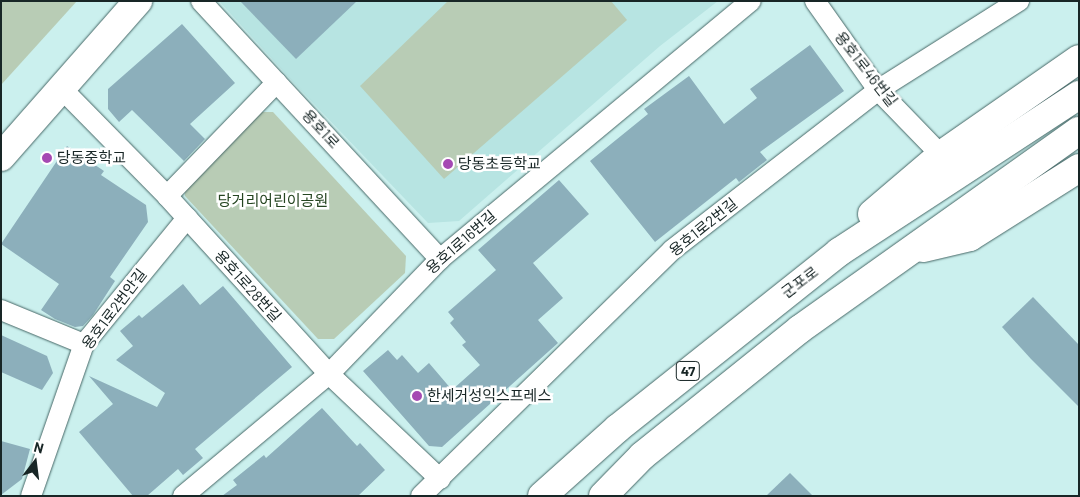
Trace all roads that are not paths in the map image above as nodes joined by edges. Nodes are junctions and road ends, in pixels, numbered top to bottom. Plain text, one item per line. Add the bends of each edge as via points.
1 (138, 1) edge
2 (201, 1) edge
3 (752, 1) edge
4 (815, 1) edge
5 (1019, 1) edge
6 (1079, 59) edge
7 (277, 82) junction
8 (61, 88) junction
9 (878, 90) junction
10 (1079, 95) edge
11 (1079, 131) edge
12 (941, 155) junction
13 (1, 157) edge
14 (1079, 168) edge
15 (167, 196) junction
16 (187, 218) junction
17 (909, 251) junction
18 (839, 252) junction
19 (440, 259) junction
20 (1, 310) edge
21 (84, 344) junction
22 (329, 374) junction
23 (440, 479) junction
24 (31, 496) edge
25 (183, 496) edge
26 (421, 496) edge
27 (542, 496) edge
28 (603, 496) edge

1 - 8 main road
2 - 7 street, 용호1로
3 - 19 street, 용호1로16번길
4 - 9 street, 용호1로46번길
5 - 9 street, 용호1로2번길
6 - 12 main road
7 - 15 street
7 - 19 street, 용호1로
8 - 13 main road
8 - 15 street, 용호1로28번길
9 - 12 street, 용호1로46번길
9 - 23 street, 용호1로2번길 via 672,250
10 - 18 main road, 군포로 / 47
11 - 17 main road, 47
12 - 18 main road via 879,206
14 - 17 main road, 47 via 970,237
15 - 16 street, 용호1로28번길
16 - 21 street, 용호1로2번안길
16 - 22 street, 용호1로28번길
17 - 28 main road, 47 via 800,329 642,456
18 - 27 main road, 군포로 / 47 via 618,428
19 - 22 street, 용호1로16번길
20 - 21 street
21 - 24 street, 용호1로2번안길
22 - 23 street, 용호1로28번길
22 - 25 street, 용호1로16번길
23 - 26 street, 용호1로2번길

